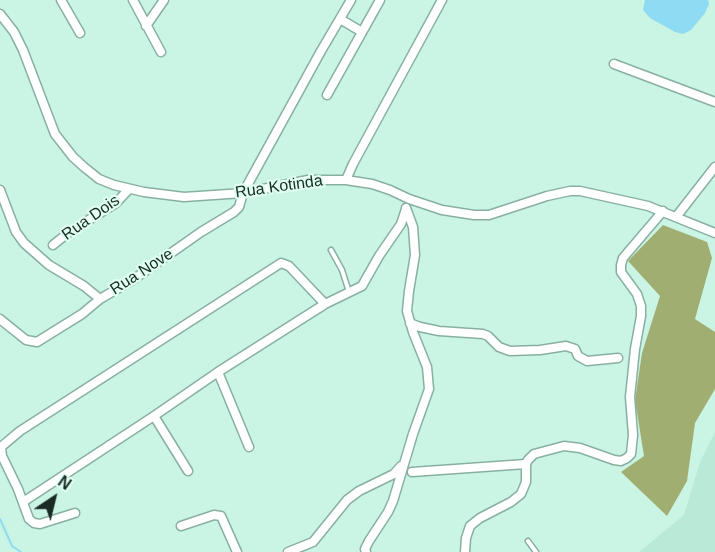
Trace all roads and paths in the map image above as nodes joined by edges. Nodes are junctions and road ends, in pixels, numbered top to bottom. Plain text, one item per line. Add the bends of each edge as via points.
1 (61, 0) edge
2 (133, 0) edge
3 (164, 0) edge
4 (351, 0) edge
5 (380, 0) edge
6 (442, 0) edge
7 (0, 14) edge
8 (340, 19) junction
9 (146, 26) junction
10 (362, 32) junction
11 (80, 33) dead end
12 (161, 52) dead end
13 (614, 64) dead end
14 (327, 95) dead end
15 (715, 102) edge
16 (715, 166) edge
17 (346, 180) junction
18 (129, 189) junction
19 (0, 190) edge
20 (243, 193) junction
21 (403, 196) junction
22 (406, 209) junction
23 (663, 211) junction
24 (676, 217) junction
25 (715, 233) edge
26 (52, 245) dead end
27 (331, 250) dead end
28 (349, 293) junction
29 (99, 299) junction
30 (325, 304) junction
31 (0, 319) edge
32 (410, 323) junction
33 (618, 358) dead end
34 (218, 372) junction
35 (154, 416) junction
36 (249, 447) dead end
37 (404, 463) junction
38 (526, 464) junction
39 (188, 471) dead end
40 (412, 472) dead end
41 (23, 502) junction
42 (75, 513) dead end
43 (181, 526) dead end
44 (528, 541) dead end
45 (237, 552) edge
46 (288, 552) edge
47 (366, 552) edge
48 (465, 552) edge
49 (537, 552) edge

1 - 11 street
2 - 9 street
3 - 9 street
4 - 8 street, Rua Nove
5 - 10 street
6 - 17 street
7 - 18 street, Rua Kotinda via 23,51 55,134 73,158 99,179
8 - 10 street
8 - 20 street, Rua Nove
9 - 12 street
10 - 14 street
13 - 15 street
16 - 24 street
17 - 20 street, Rua Kotinda via 308,180
17 - 21 street, Rua Kotinda via 372,184
18 - 20 street, Rua Kotinda via 184,197
18 - 26 street, Rua Dois via 116,203
19 - 29 street via 24,243
20 - 29 street, Rua Nove via 234,212
21 - 22 street
21 - 23 street, Rua Kotinda via 442,210 489,215 547,196 580,191
22 - 28 street via 401,224 362,286
22 - 32 street via 415,239 407,303
23 - 24 street, Rua Kotinda
23 - 38 street via 621,265 621,272 641,306 630,397 631,454 621,461 564,446 534,454
24 - 25 street, Rua Kotinda
27 - 28 lane
28 - 30 street
29 - 31 street, Rua Nove via 37,342 26,340
30 - 34 street
30 - 41 street via 289,266 281,263 30,425 1,447
32 - 33 street via 439,331 483,334 510,351 566,346 574,348 578,357 587,361
32 - 37 street via 427,367 429,389
34 - 35 street
34 - 36 street
35 - 39 street
35 - 41 street
37 - 46 street via 394,474 347,500 313,542
37 - 47 street via 391,505
38 - 40 street
38 - 48 street via 521,494 470,526
41 - 42 street via 28,519 40,524
43 - 45 street via 221,516
44 - 49 lane

